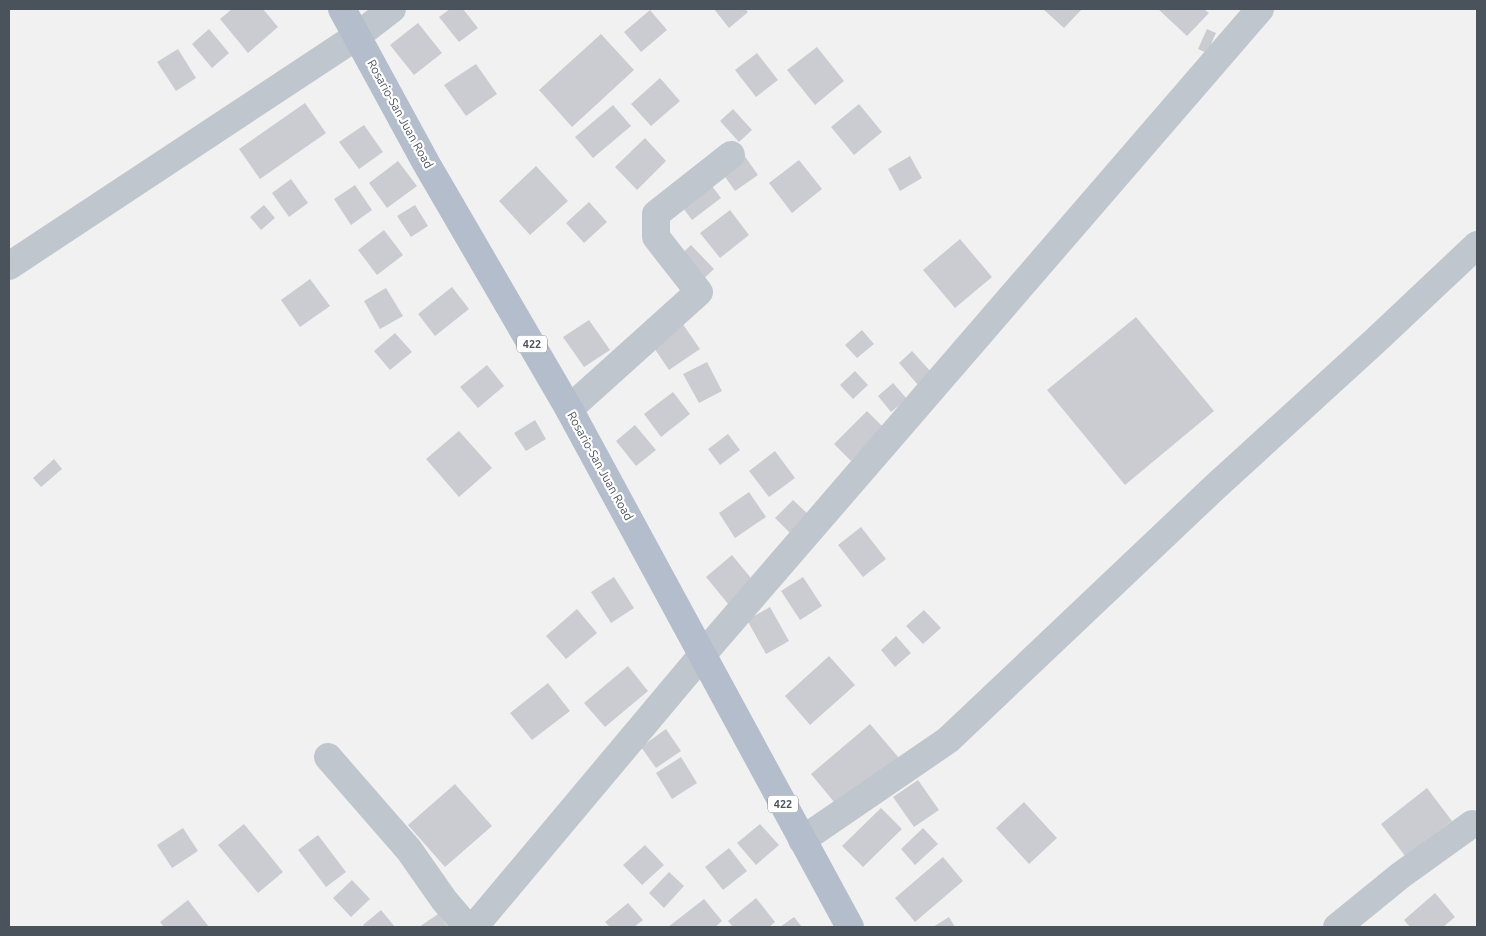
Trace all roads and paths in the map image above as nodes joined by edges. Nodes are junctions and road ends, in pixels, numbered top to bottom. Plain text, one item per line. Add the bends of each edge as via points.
1 (342, 9) edge
2 (392, 9) edge
3 (1260, 9) edge
4 (357, 36) junction
5 (731, 155) dead end
6 (1477, 245) edge
7 (9, 266) edge
8 (569, 409) junction
9 (703, 654) junction
10 (328, 757) dead end
11 (1472, 824) dead end
12 (802, 840) junction
13 (467, 927) edge
14 (474, 927) edge
15 (850, 927) edge
16 (1337, 927) edge

1 - 4 main road, Rosario-San Juan Road / 422
2 - 4 street
3 - 9 street
4 - 7 street
4 - 8 main road, Rosario-San Juan Road / 422 via 426,163
5 - 8 street via 656,214 656,237 699,292
6 - 12 street via 948,740
8 - 9 main road, Rosario-San Juan Road / 422
9 - 12 main road, Rosario-San Juan Road / 422
9 - 14 street
10 - 13 street via 409,850
11 - 16 street via 1401,875
12 - 15 main road, Rosario-San Juan Road / 422

